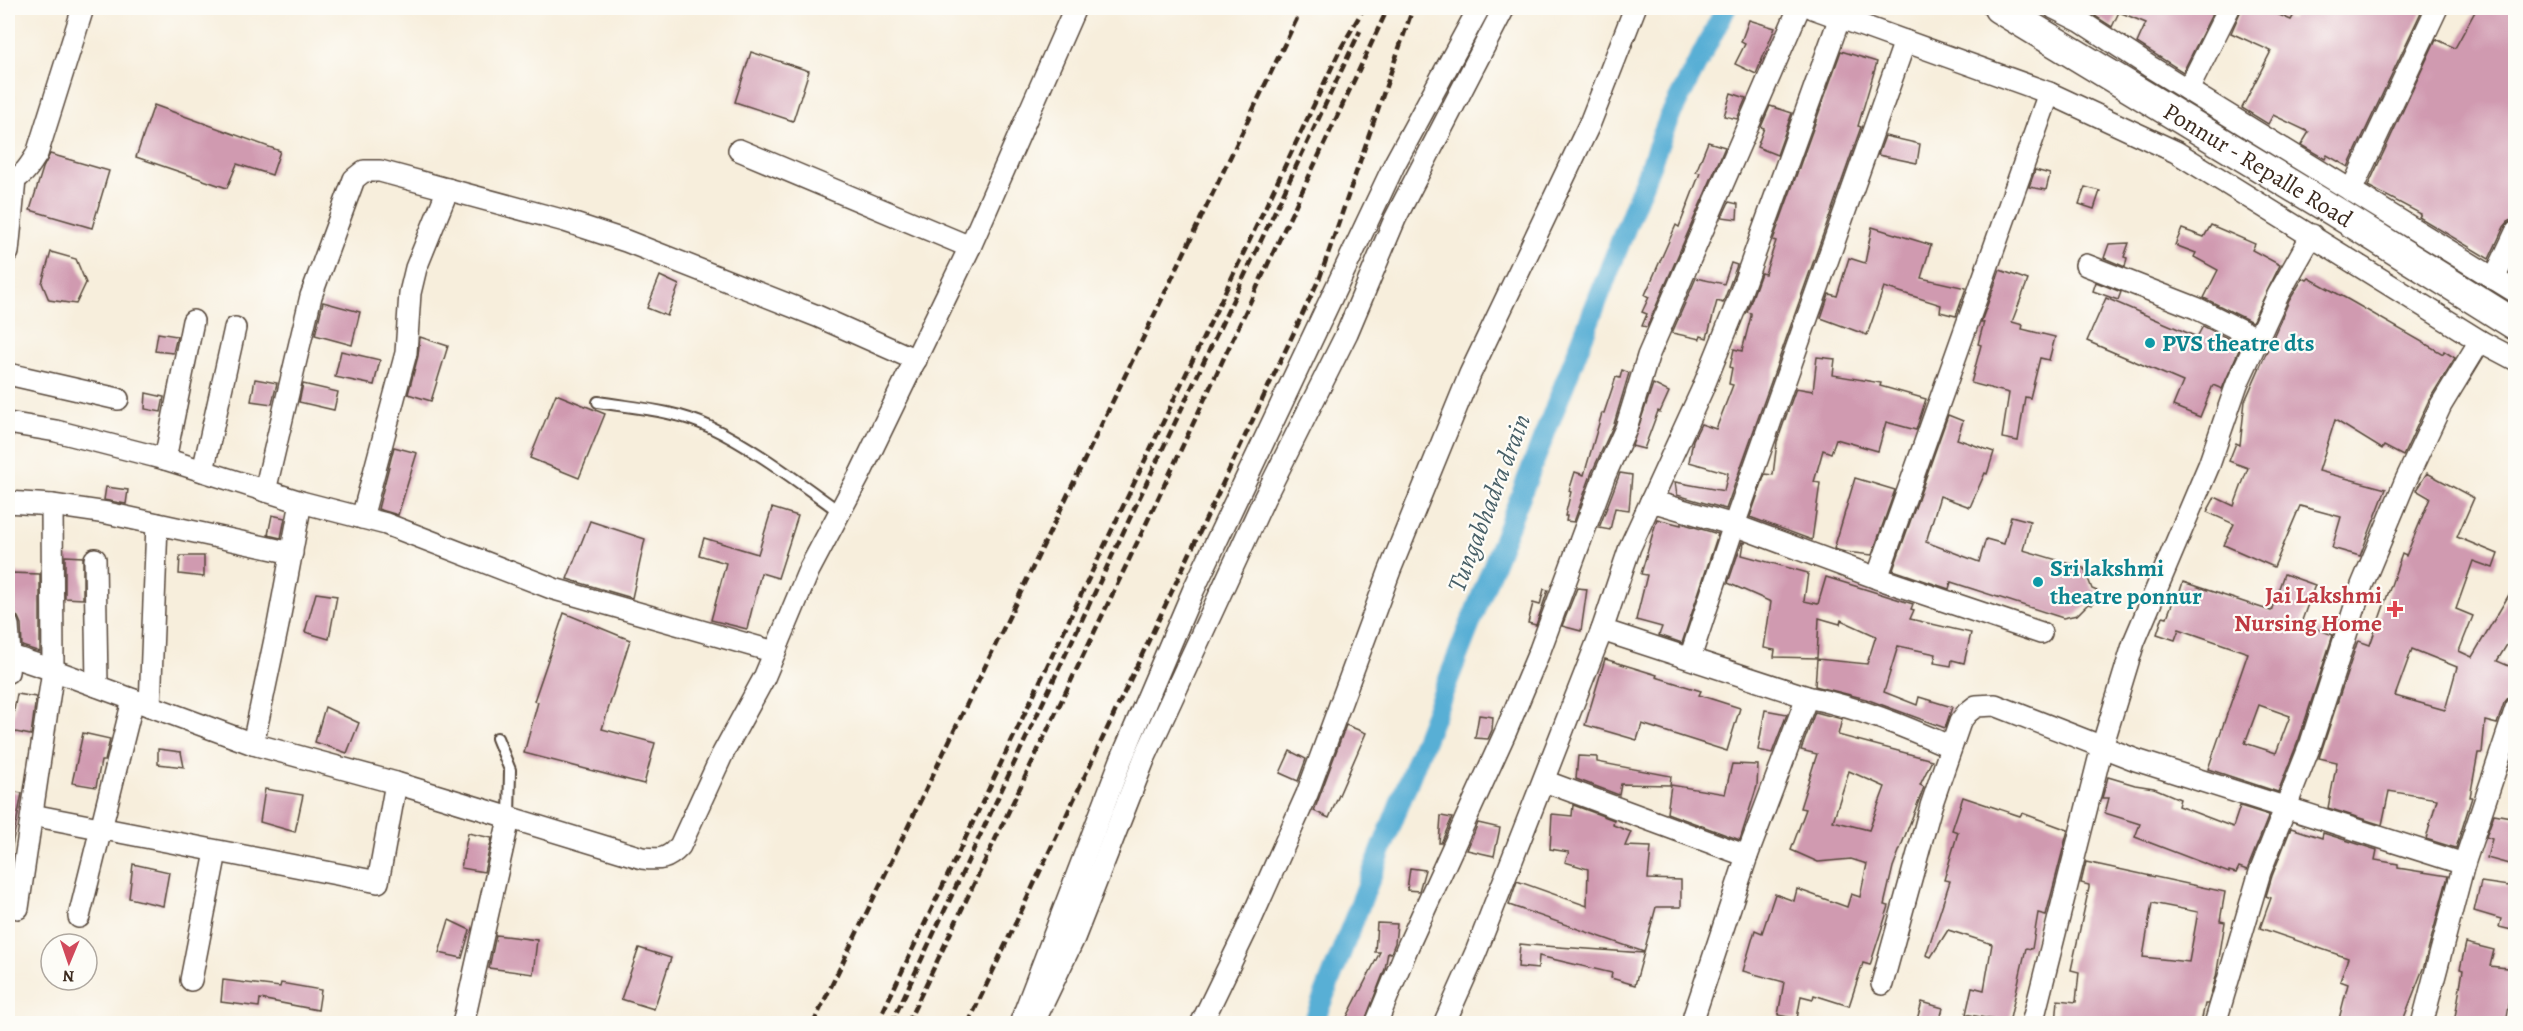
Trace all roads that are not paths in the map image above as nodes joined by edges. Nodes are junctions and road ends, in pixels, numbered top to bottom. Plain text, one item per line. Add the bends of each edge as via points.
1 (83, 8) edge
2 (1075, 8) edge
3 (1479, 8) edge
4 (1504, 8) edge
5 (1635, 8) edge
6 (1798, 8) edge
7 (1813, 8) edge
8 (2000, 8) edge
9 (2054, 8) edge
10 (2229, 8) edge
11 (2437, 8) edge
12 (1840, 17) junction
13 (1905, 41) junction
14 (2188, 90) junction
15 (2049, 93) junction
16 (1405, 144) junction
17 (739, 150) dead end
18 (1427, 156) junction
19 (11, 180) edge
20 (448, 189) junction
21 (2351, 191) junction
22 (2516, 232) edge
23 (2312, 235) junction
24 (970, 247) junction
25 (8, 252) edge
26 (2086, 265) dead end
27 (2494, 279) junction
28 (2516, 292) edge
29 (1329, 304) junction
30 (1353, 317) junction
31 (194, 321) dead end
32 (2516, 325) edge
33 (235, 328) dead end
34 (2258, 339) junction
35 (2480, 342) junction
36 (916, 360) junction
37 (2516, 360) edge
38 (8, 374) edge
39 (118, 399) dead end
40 (598, 402) dead end
41 (8, 423) edge
42 (165, 459) junction
43 (1253, 464) junction
44 (203, 471) junction
45 (1275, 477) junction
46 (265, 490) junction
47 (1651, 501) junction
48 (8, 502) edge
49 (301, 502) junction
50 (52, 505) junction
51 (840, 512) junction
52 (362, 518) junction
53 (157, 524) junction
54 (1734, 525) junction
55 (292, 554) junction
56 (95, 559) dead end
57 (1877, 578) junction
58 (8, 625) edge
59 (1602, 630) junction
60 (2041, 633) dead end
61 (776, 652) junction
62 (1690, 658) junction
63 (8, 661) edge
64 (53, 670) junction
65 (97, 686) junction
66 (1807, 697) junction
67 (142, 703) junction
68 (2516, 708) edge
69 (497, 738) dead end
70 (253, 744) junction
71 (1951, 747) junction
72 (2102, 747) junction
73 (1130, 764) junction
74 (1544, 781) junction
75 (396, 783) junction
76 (2285, 807) junction
77 (32, 815) junction
78 (509, 819) junction
79 (101, 830) junction
80 (216, 852) junction
81 (1747, 856) junction
82 (2464, 864) junction
83 (18, 909) dead end
84 (79, 917) dead end
85 (191, 981) dead end
86 (1882, 984) dead end
87 (1694, 1016) dead end
88 (463, 1023) edge
89 (1020, 1023) edge
90 (1033, 1023) edge
91 (1202, 1023) edge
92 (1377, 1023) edge
93 (1444, 1023) edge
94 (2032, 1023) edge
95 (2215, 1023) edge
96 (2422, 1023) edge

1 - 19 street via 38,154 26,171
2 - 24 street
3 - 16 street
4 - 18 street
5 - 91 street via 1590,123 1470,374 1390,570 1307,794
6 - 92 street via 1648,356 1626,428 1540,650
7 - 12 street
8 - 32 main road, Ponnur - Repalle Road
9 - 14 street
10 - 14 street
11 - 21 street
12 - 13 street
12 - 47 street via 1734,311
13 - 15 street
13 - 54 street
14 - 21 street
15 - 23 street via 2176,152
15 - 57 street
16 - 18 street
16 - 29 street
17 - 24 street
18 - 30 street
19 - 25 street
20 - 36 street via 565,220 626,241 817,316
20 - 46 street via 380,171 364,171 354,179 311,296
20 - 52 street via 416,268 406,353
21 - 27 street
22 - 27 street
23 - 34 street
23 - 35 street
24 - 36 street
26 - 34 street via 2196,308
27 - 28 street
29 - 30 street
29 - 43 street
30 - 45 street
31 - 42 street
33 - 44 street
34 - 72 street via 2134,642
35 - 37 street
35 - 76 street via 2440,405 2404,482 2362,585 2311,743
36 - 51 street
38 - 39 street
40 - 51 lane via 674,414 709,426 772,463
41 - 42 street
42 - 44 street
43 - 45 street
43 - 73 street via 1193,591
44 - 46 street
45 - 73 street
46 - 49 street
47 - 54 street
47 - 59 street via 1630,547
48 - 50 street
49 - 52 street
49 - 55 street
50 - 53 street
50 - 64 street
51 - 61 street via 809,570
52 - 61 street via 554,589
53 - 55 street
53 - 67 street
54 - 57 street
54 - 62 street
55 - 70 street
56 - 65 street
57 - 60 street
58 - 63 street
59 - 62 street
59 - 74 street
61 - 78 street via 680,846 670,857 642,858
62 - 66 street
63 - 64 street
64 - 65 street
64 - 77 street
65 - 67 street
66 - 71 street via 1911,729
66 - 81 street
67 - 70 street
67 - 79 street
68 - 82 street
69 - 78 lane via 510,770
70 - 75 street
71 - 72 street via 1967,713 1987,704
71 - 86 street
72 - 76 street
72 - 94 street
73 - 89 street
73 - 90 street via 1074,938
74 - 81 street
74 - 93 street
75 - 78 street
75 - 80 street via 378,882
76 - 82 street
76 - 95 street via 2260,872
77 - 79 street
77 - 83 street
78 - 88 street
79 - 80 street
79 - 84 street
80 - 85 street
81 - 87 street
82 - 96 street

